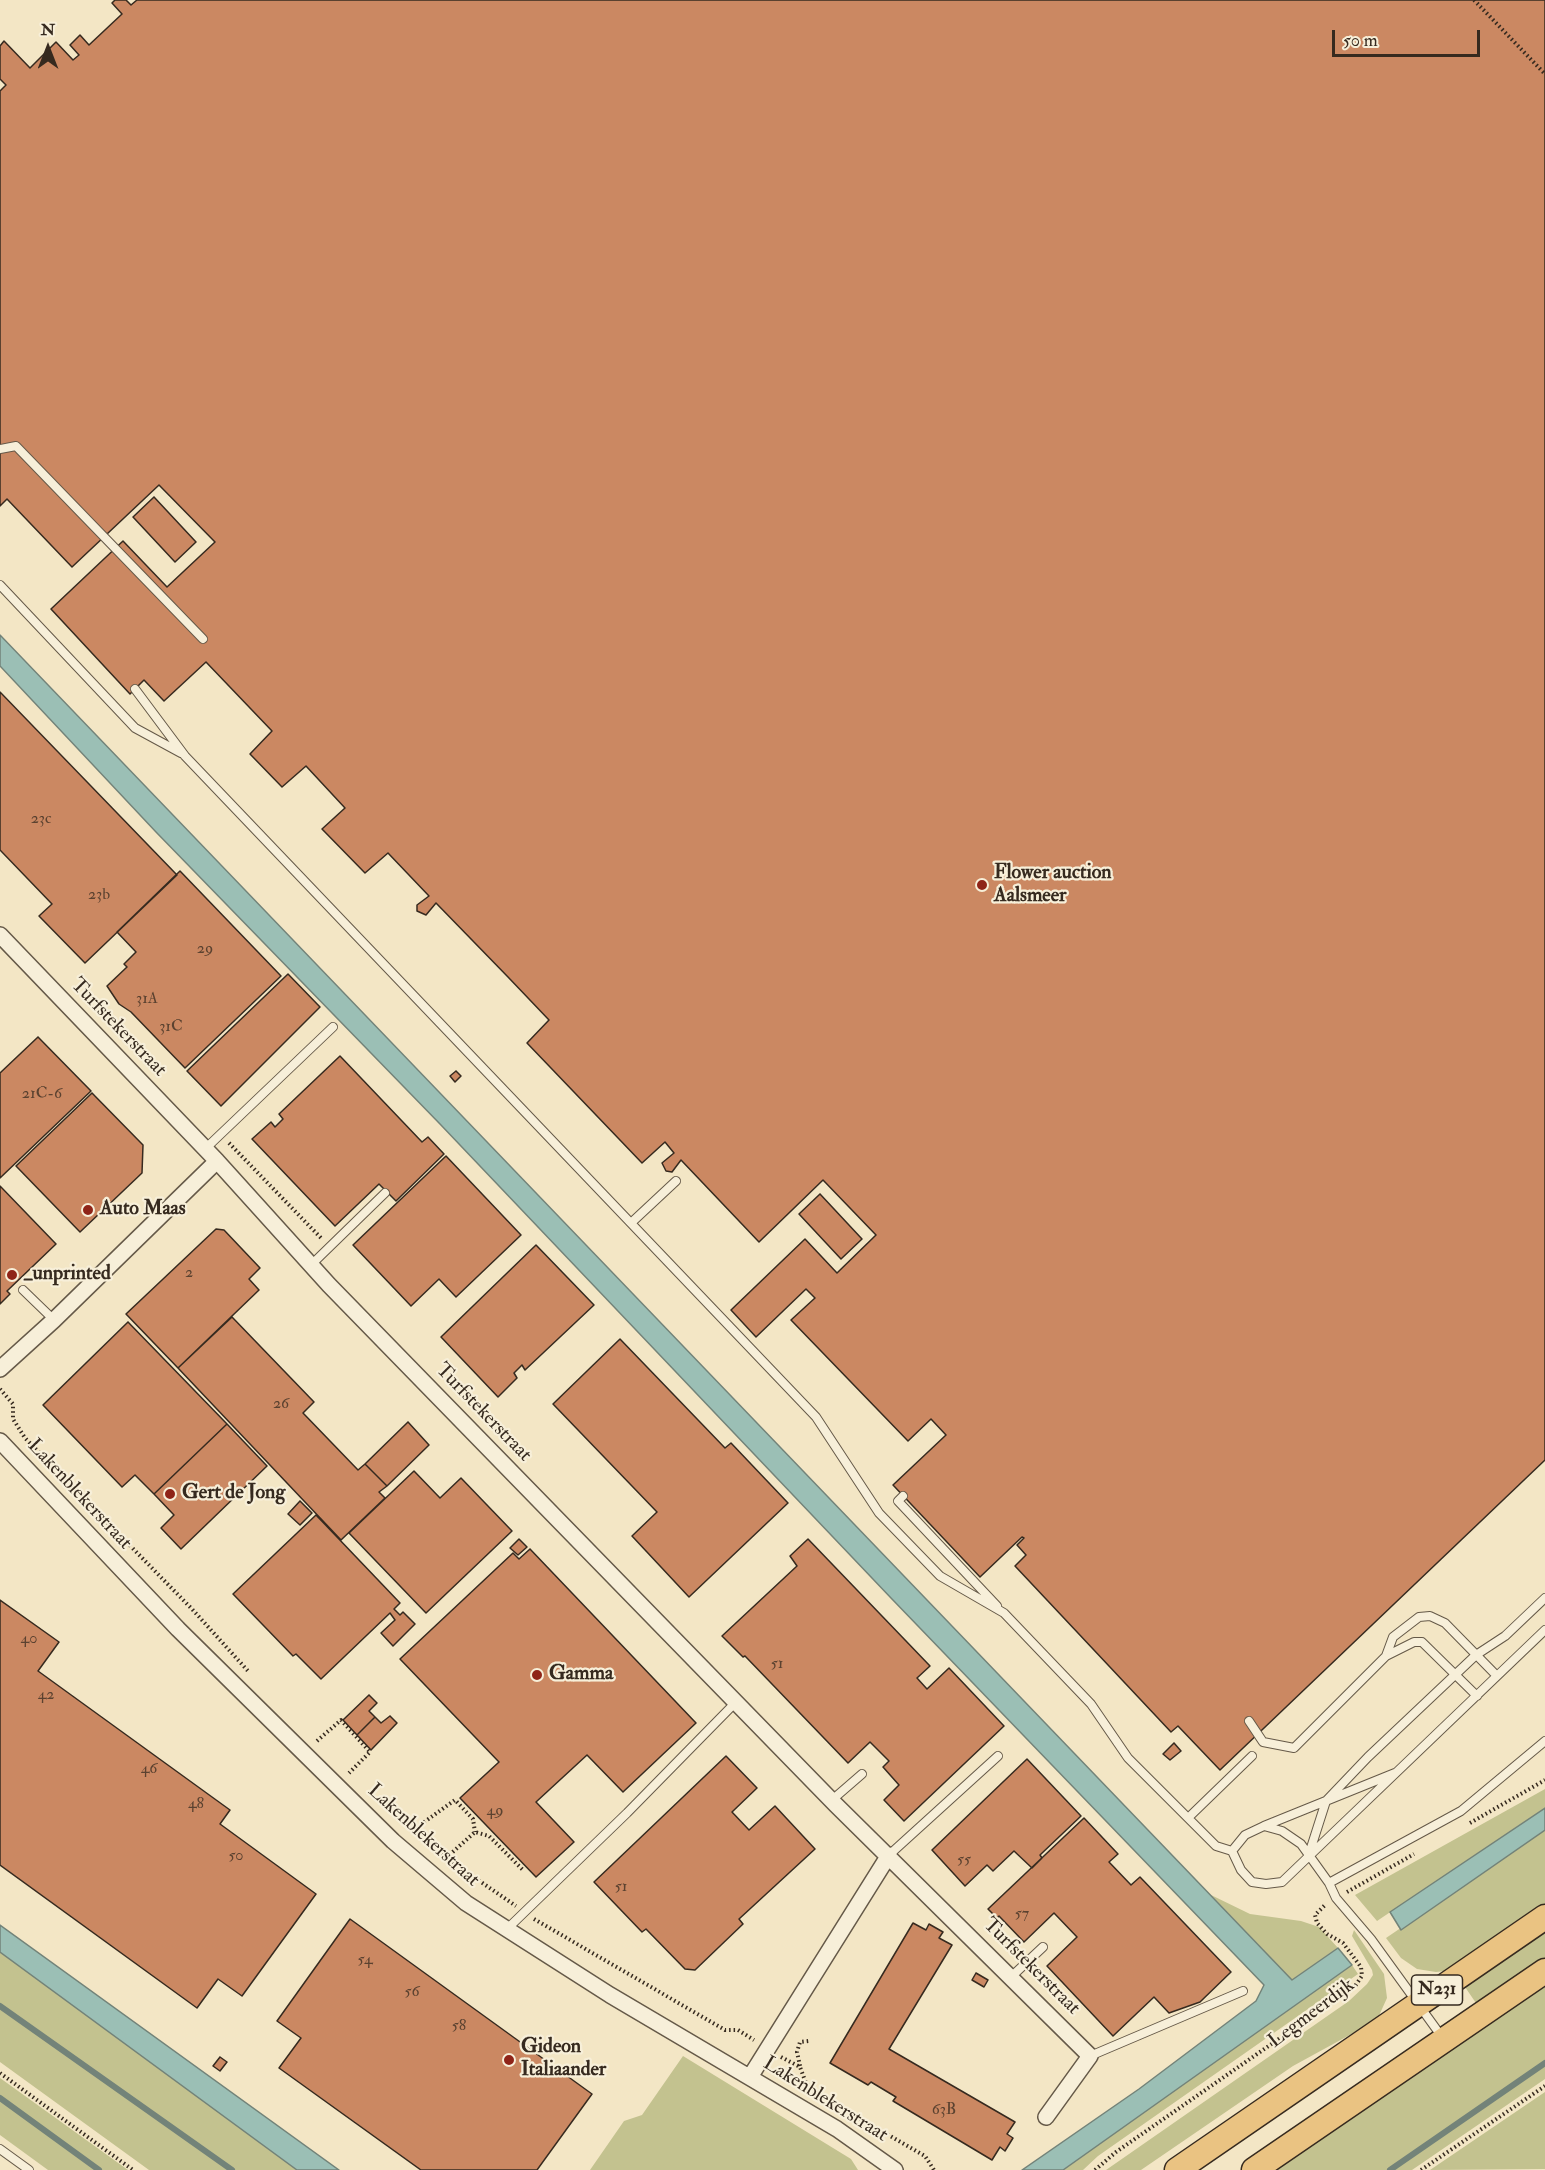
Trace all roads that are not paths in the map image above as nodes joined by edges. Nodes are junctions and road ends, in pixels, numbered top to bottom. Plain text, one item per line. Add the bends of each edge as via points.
1 (0, 449) edge
2 (0, 585) edge
3 (203, 639) dead end
4 (135, 688) dead end
5 (184, 756) junction
6 (0, 935) edge
7 (333, 1027) dead end
8 (205, 1149) junction
9 (217, 1161) junction
10 (676, 1181) dead end
11 (385, 1193) dead end
12 (631, 1223) junction
13 (308, 1262) junction
14 (23, 1290) dead end
15 (54, 1320) junction
16 (0, 1369) edge
17 (0, 1441) edge
18 (903, 1496) dead end
19 (1545, 1598) edge
20 (1004, 1613) junction
21 (1545, 1630) edge
22 (1476, 1655) junction
23 (1386, 1656) junction
24 (1455, 1675) junction
25 (1497, 1676) junction
26 (1477, 1696) junction
27 (737, 1701) junction
28 (1249, 1721) dead end
29 (1545, 1740) edge
30 (998, 1756) dead end
31 (1252, 1756) dead end
32 (1402, 1770) junction
33 (862, 1774) dead end
34 (832, 1800) junction
35 (1326, 1801) junction
36 (1188, 1818) junction
37 (1264, 1826) junction
38 (1233, 1851) junction
39 (889, 1855) junction
40 (1308, 1855) junction
41 (1329, 1883) junction
42 (1545, 1917) edge
43 (507, 1929) junction
44 (1043, 1947) dead end
45 (1545, 1971) edge
46 (1011, 1977) junction
47 (1243, 1991) dead end
48 (1416, 2004) junction
49 (1444, 2039) junction
50 (1090, 2056) junction
51 (750, 2077) junction
52 (1046, 2117) dead end
53 (0, 2149) edge
54 (29, 2170) edge
55 (894, 2170) edge
56 (1177, 2170) edge
57 (1254, 2170) edge

1 - 3 lane via 16,446
2 - 5 lane via 135,728
4 - 5 lane
5 - 12 lane
6 - 8 street, Turfstekerstraat
7 - 8 lane
8 - 9 street, Turfstekerstraat
9 - 13 street, Turfstekerstraat
9 - 15 street
10 - 12 lane
11 - 13 lane
12 - 20 lane via 816,1417 879,1513 940,1576
13 - 27 street, Turfstekerstraat
14 - 15 lane
15 - 16 street
17 - 43 street, Lakenblekerstraat via 175,1625 393,1841 465,1903
18 - 20 lane via 898,1501
19 - 22 lane via 1505,1636
20 - 36 lane via 1091,1704 1128,1758
21 - 25 lane
22 - 23 lane via 1445,1623 1430,1616 1419,1617 1393,1637
22 - 24 lane
22 - 25 lane
23 - 24 lane via 1422,1642
23 - 28 lane via 1294,1748 1263,1742
24 - 26 lane
24 - 35 lane
25 - 26 lane
26 - 32 lane
27 - 34 street, Turfstekerstraat
27 - 43 lane
29 - 41 lane via 1461,1811
30 - 39 lane
31 - 36 lane
32 - 35 lane
32 - 40 lane
33 - 34 lane
34 - 39 street, Turfstekerstraat
35 - 37 lane
35 - 40 lane
36 - 38 lane via 1216,1846
37 - 38 lane via 1245,1835
37 - 40 lane via 1282,1831 1301,1844
38 - 40 lane via 1241,1870 1252,1882 1266,1884 1282,1882
39 - 46 street, Turfstekerstraat
39 - 51 street
40 - 41 lane
41 - 48 lane via 1336,1899
42 - 48 main road, N231
43 - 51 street, Lakenblekerstraat
44 - 46 lane
45 - 49 main road, N231
46 - 50 street, Turfstekerstraat
47 - 50 lane
48 - 49 lane
48 - 56 main road, N231
49 - 57 main road, N231
50 - 52 street
51 - 55 street, Lakenblekerstraat via 837,2129
53 - 54 lane

